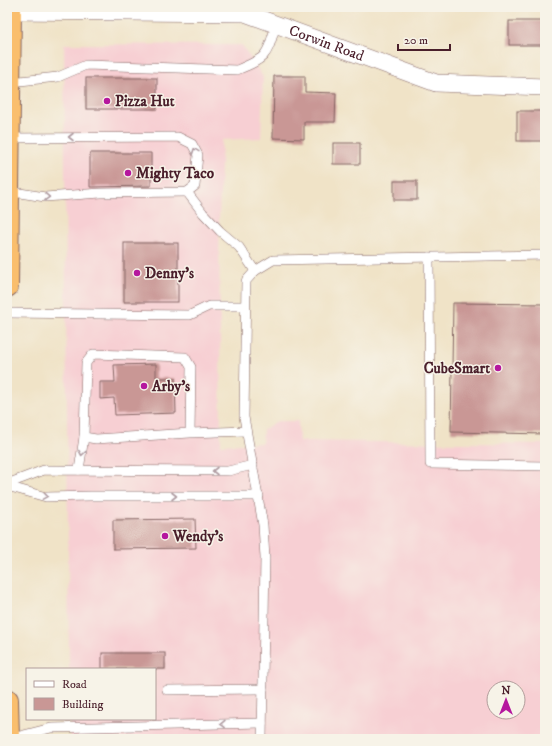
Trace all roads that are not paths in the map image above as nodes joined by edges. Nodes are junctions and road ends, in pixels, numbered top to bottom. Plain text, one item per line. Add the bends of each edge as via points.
1 (9, 10) edge
2 (164, 10) edge
3 (251, 11) edge
4 (276, 25) junction
5 (8, 58) edge
6 (10, 82) junction
7 (545, 87) edge
8 (9, 138) junction
9 (8, 191) edge
10 (187, 192) junction
11 (545, 256) edge
12 (429, 257) junction
13 (255, 271) junction
14 (7, 286) edge
15 (245, 306) junction
16 (7, 313) edge
17 (246, 431) junction
18 (190, 433) junction
19 (84, 437) junction
20 (253, 465) junction
21 (545, 466) edge
22 (79, 470) junction
23 (7, 485) edge
24 (259, 496) junction
25 (263, 689) junction
26 (167, 690) dead end
27 (7, 700) edge
28 (262, 723) junction
29 (7, 739) edge
30 (262, 739) edge

1 - 2 street, Corwin Road
1 - 5 highway
2 - 3 street, Corwin Road via 245,13
3 - 4 street, Corwin Road
4 - 6 lane via 268,51 259,61 236,70 86,65 58,76
4 - 7 street, Corwin Road via 436,84
5 - 6 highway
6 - 8 highway
8 - 9 highway
10 -> 8 lane via 195,186 198,155 192,144 178,137
9 -> 10 lane via 46,197 101,193
9 - 14 highway
10 - 13 lane via 220,231 239,247
11 - 12 lane
12 - 13 lane via 273,260
12 - 21 lane via 430,464
13 - 15 lane via 246,281
15 - 16 lane via 209,306 190,315
15 - 17 lane
17 - 18 lane
17 - 20 lane
18 - 19 lane via 96,439
18 - 19 lane via 191,367 185,357 93,354 86,363
19 -> 22 lane
20 -> 22 lane via 228,471
20 - 24 lane
22 - 23 lane via 44,470
23 -> 24 lane via 46,497
24 - 25 lane via 264,525 265,558
25 - 26 lane
25 - 28 lane
27 - 29 highway
28 -> 29 lane via 51,728
28 - 30 lane

